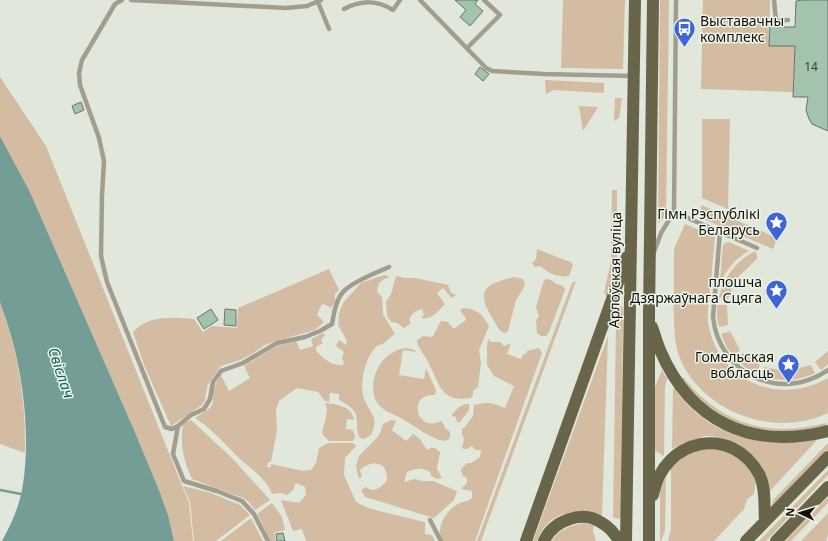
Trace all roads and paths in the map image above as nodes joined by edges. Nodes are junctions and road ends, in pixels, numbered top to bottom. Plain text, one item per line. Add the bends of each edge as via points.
1 (122, 0) edge
2 (131, 0) edge
3 (400, 0) edge
4 (420, 0) edge
5 (484, 0) edge
6 (635, 0) edge
7 (654, 0) edge
8 (676, 0) edge
9 (774, 0) edge
10 (320, 1) edge
11 (344, 9) dead end
12 (788, 20) dead end
13 (329, 29) dead end
14 (467, 48) junction
15 (633, 76) junction
16 (652, 77) junction
17 (674, 212) junction
18 (720, 232) junction
19 (630, 246) junction
20 (757, 248) dead end
21 (389, 267) dead end
22 (650, 269) junction
23 (649, 315) junction
24 (828, 370) edge
25 (178, 426) junction
26 (828, 430) edge
27 (828, 457) edge
28 (828, 487) edge
29 (649, 515) junction
30 (430, 520) dead end
31 (765, 521) junction
32 (268, 541) edge
33 (441, 541) edge
34 (526, 541) edge
35 (544, 541) edge
36 (619, 541) edge
37 (626, 541) edge
38 (649, 541) edge
39 (746, 541) edge
40 (776, 541) edge

1 - 25 lane via 115,4 82,60 79,73 80,85 99,138 104,161 101,256 107,282 165,427 172,429
2 - 10 lane via 286,8 307,6
3 - 11 lane via 393,10 384,3 371,1 354,3
4 - 14 lane
5 - 14 lane via 500,15
6 - 15 main road, Арлоўская вуліца
7 - 16 main road
8 - 17 lane
9 - 12 lane via 776,21
10 - 13 lane
14 - 15 lane via 492,71
15 - 16 main road
15 - 19 main road, Арлоўская вуліца
16 - 22 main road
17 - 18 lane
17 - 22 lane via 661,233
18 - 20 lane
18 - 24 lane via 713,317 719,340 730,358 751,376 775,384 806,381
19 - 34 main road
19 - 37 main road, Арлоўская вуліца
21 - 25 lane via 345,290 336,307 332,324 305,337 277,343 243,364 221,371 213,382 210,399 204,409 191,415
22 - 23 main road
23 - 26 main road via 660,350 674,378 689,397 719,422 751,434 769,437 790,437
23 - 29 main road
25 - 32 lane via 173,454 184,481 242,501 254,514
27 - 31 main road
28 - 40 main road
29 - 31 main road via 654,488 667,464 678,452 713,443 731,448 749,460 763,487
29 - 38 main road
30 - 33 lane
31 - 39 main road
35 - 36 main road via 560,523 582,517 602,522

